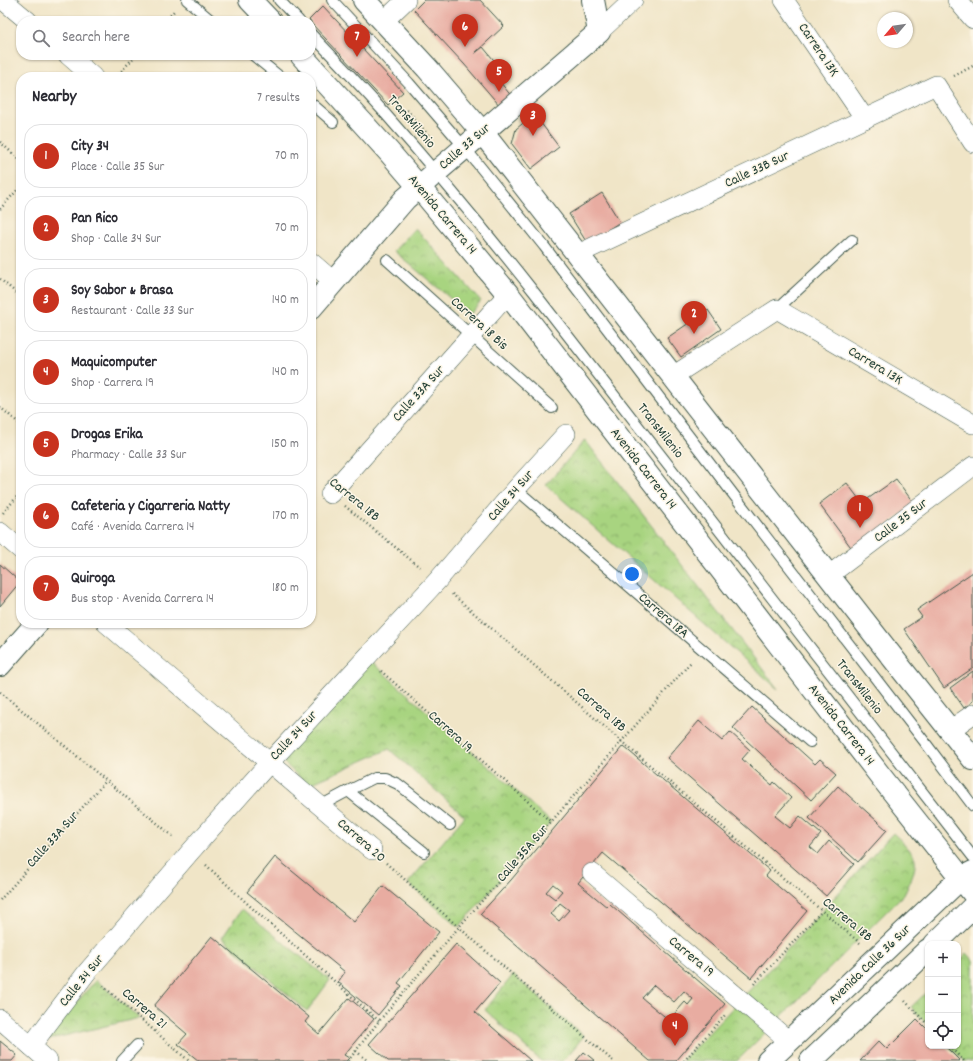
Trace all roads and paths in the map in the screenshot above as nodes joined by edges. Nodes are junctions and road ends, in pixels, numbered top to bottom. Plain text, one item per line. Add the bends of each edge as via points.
1 (3, 0) edge
2 (187, 0) edge
3 (250, 0) edge
4 (279, 0) edge
5 (332, 0) edge
6 (364, 0) edge
7 (406, 0) edge
8 (593, 0) edge
9 (633, 0) edge
10 (784, 0) edge
11 (957, 0) edge
12 (22, 16) edge
13 (206, 16) edge
14 (265, 16) edge
15 (294, 16) edge
16 (973, 19) edge
17 (384, 21) junction
18 (599, 32) junction
19 (316, 39) edge
20 (74, 60) edge
21 (131, 60) edge
22 (259, 60) edge
23 (306, 60) edge
24 (87, 72) edge
25 (121, 72) edge
26 (274, 72) edge
27 (316, 107) edge
28 (406, 109) dead end
29 (865, 119) junction
30 (333, 122) dead end
31 (482, 132) junction
32 (434, 134) dead end
33 (430, 137) junction
34 (427, 140) dead end
35 (0, 142) edge
36 (973, 143) edge
37 (465, 148) junction
38 (16, 156) edge
39 (436, 172) junction
40 (419, 187) junction
41 (16, 192) edge
42 (0, 210) edge
43 (852, 240) dead end
44 (578, 254) junction
45 (386, 260) dead end
46 (316, 267) edge
47 (0, 279) edge
48 (333, 282) junction
49 (16, 293) edge
50 (508, 294) junction
51 (316, 302) edge
52 (777, 309) junction
53 (471, 336) junction
54 (673, 376) junction
55 (0, 407) edge
56 (552, 408) dead end
57 (16, 421) edge
58 (972, 422) edge
59 (566, 434) dead end
60 (973, 466) edge
61 (516, 489) junction
62 (330, 494) joint
63 (16, 498) edge
64 (0, 516) edge
65 (0, 532) edge
66 (16, 546) edge
67 (828, 576) junction
68 (437, 581) junction
69 (33, 628) edge
70 (112, 628) edge
71 (702, 649) junction
72 (366, 658) junction
73 (0, 665) edge
74 (973, 714) edge
75 (950, 730) junction
76 (622, 741) junction
77 (810, 742) dead end
78 (973, 759) edge
79 (269, 763) junction
80 (106, 781) dead end
81 (348, 791) junction
82 (320, 806) junction
83 (973, 806) edge
84 (551, 822) junction
85 (450, 824) dead end
86 (372, 850) joint
87 (424, 852) dead end
88 (973, 857) edge
89 (592, 873) dead end
90 (969, 881) edge
91 (0, 900) edge
92 (973, 908) edge
93 (459, 927) junction
94 (938, 941) edge
95 (925, 953) edge
96 (877, 958) junction
97 (87, 972) junction
98 (890, 986) junction
99 (0, 1019) edge
100 (925, 1022) edge
101 (789, 1041) junction
102 (137, 1045) dead end
103 (31, 1046) junction
104 (952, 1049) edge
105 (356, 1051) junction
106 (48, 1061) edge
107 (122, 1061) edge
108 (189, 1061) edge
109 (348, 1061) edge
110 (368, 1061) edge
111 (613, 1061) edge
112 (768, 1061) edge
113 (811, 1061) edge
114 (964, 1061) edge

1 - 12 street
2 - 13 lane
3 - 14 main road
4 - 15 lane
5 - 37 lane, TransMilenio
6 - 17 main road
7 - 17 street
8 - 18 main road
9 - 18 street, Calle 33 Sur
10 - 29 street, Carrera 13K
11 - 16 street
17 - 31 main road
18 - 31 main road, Calle 33 Sur
19 - 39 lane, TransMilenio
20 - 24 street
21 - 25 path
22 - 26 lane
23 - 40 main road, Avenida Carrera 14
27 - 30 lane
28 - 33 path
29 - 36 street, Calle 33B Sur via 936,85
29 - 44 street, Calle 33B Sur
31 - 37 main road, Calle 33 Sur
31 - 44 main road
32 - 33 path
33 - 34 path
35 - 38 path
37 - 39 main road, Calle 33 Sur
37 - 83 lane, TransMilenio via 549,252
39 - 40 main road, Calle 33 Sur
39 - 88 lane, TransMilenio via 534,292
40 - 48 main road, Calle 33 Sur via 405,198
40 - 50 main road, Avenida Carrera 14
41 - 42 path
43 - 52 lane
44 - 54 main road
45 - 53 lane, Carrera 18 Bis
46 - 48 street
47 - 49 path
48 - 51 main road, Calle 33 Sur
50 - 53 street, Calle 33A Sur
50 - 90 main road, Avenida Carrera 14 via 882,778
52 - 54 street
52 - 58 street, Carrera 13K
53 - 56 lane, Carrera 18 Bis
53 - 62 street, Calle 33A Sur
54 - 67 main road
55 - 57 path
59 - 61 street, Calle 34 Sur
60 - 67 street, Calle 35 Sur
61 - 68 street, Calle 34 Sur
61 - 71 lane, Carrera 18A
62 - 68 path, Carrera 18B
63 - 64 path
65 - 66 street
67 - 75 main road
68 - 72 street, Calle 34 Sur
68 - 76 path, Carrera 18B
69 - 73 main road
70 - 79 street, Carrera 20
71 - 76 path, Calle 35A Sur
71 - 77 lane, Carrera 18A
72 - 79 street, Calle 34 Sur
72 - 84 path, Carrera 19
74 - 75 street
75 - 78 main road
76 - 84 path, Calle 35A Sur
76 - 96 path, Carrera 18B
79 - 82 street, Carrera 20
79 - 97 street, Calle 34 Sur
80 - 91 path, Calle 33A Sur
81 - 82 lane
81 - 85 lane via 374,778 385,778 398,784
81 - 87 lane
82 - 86 street, Carrera 20
84 - 93 path, Calle 35A Sur
86 - 93 path, Carrera 20
89 - 101 street, Carrera 19
90 - 96 main road, Avenida Calle 36 Sur
92 - 94 main road
93 - 105 path, Calle 35A Sur
93 - 111 path, Carrera 20
95 - 98 main road, Avenida Calle 36 Sur
96 - 101 main road, Avenida Calle 36 Sur
97 - 103 street, Calle 34 Sur
97 - 108 path, Carrera 21
98 - 100 path
98 - 113 main road, Avenida Calle 36 Sur
99 - 103 street
101 - 112 main road, Avenida Calle 36 Sur
102 - 107 lane
103 - 106 street
104 - 114 path
105 - 109 path, Calle 35A Sur
105 - 110 path

